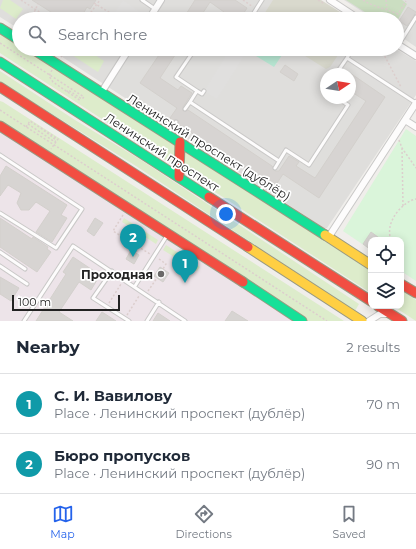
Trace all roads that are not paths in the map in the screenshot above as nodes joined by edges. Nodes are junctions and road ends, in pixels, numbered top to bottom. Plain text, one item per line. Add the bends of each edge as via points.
1 (142, 0) edge
2 (161, 0) edge
3 (262, 0) edge
4 (330, 0) edge
5 (155, 9) junction
6 (153, 12) edge
7 (254, 12) edge
8 (348, 12) edge
9 (416, 17) edge
10 (0, 28) edge
11 (404, 35) edge
12 (12, 36) edge
13 (404, 48) edge
14 (45, 56) edge
15 (125, 56) edge
16 (190, 56) edge
17 (416, 56) edge
18 (347, 58) joint
19 (0, 62) edge
20 (340, 68) edge
21 (0, 87) edge
22 (197, 91) junction
23 (204, 91) dead end
24 (101, 93) junction
25 (190, 102) junction
26 (416, 103) edge
27 (345, 104) edge
28 (185, 108) dead end
29 (405, 120) junction
30 (176, 122) dead end
31 (0, 126) edge
32 (416, 127) edge
33 (168, 135) junction
34 (180, 142) junction
35 (0, 155) edge
36 (279, 162) junction
37 (275, 168) dead end
38 (179, 177) junction
39 (266, 182) dead end
40 (259, 192) junction
41 (0, 213) edge
42 (169, 233) junction
43 (328, 238) junction
44 (0, 252) edge
45 (368, 263) edge
46 (0, 266) edge
47 (25, 269) dead end
48 (112, 271) junction
49 (27, 284) dead end
50 (135, 286) junction
51 (404, 286) edge
52 (416, 293) edge
53 (368, 299) edge
54 (159, 302) junction
55 (383, 309) edge
56 (392, 315) junction
57 (24, 321) edge
58 (129, 321) edge
59 (147, 321) edge
60 (185, 321) edge
61 (302, 321) edge
62 (362, 321) edge
63 (369, 321) edge
64 (402, 321) edge

1 - 5 lane
2 - 5 street
3 - 7 lane
4 - 8 street
5 - 6 street
9 - 11 lane
10 - 12 main road
13 - 17 street
14 - 24 main road, Ленинский проспект (дублёр)
15 - 24 street
16 - 22 lane via 176,77
18 - 20 lane
18 - 26 lane
19 - 38 main road, Ленинский проспект
21 - 62 main road
22 - 23 lane via 202,94
22 - 25 lane
24 - 33 main road, Ленинский проспект (дублёр)
25 - 28 lane
25 - 36 lane
26 - 29 street
27 - 36 lane via 348,106 309,165 286,150
29 - 32 street
29 - 43 street
30 - 33 lane
31 - 42 main road
33 - 34 main road, Ленинский проспект (дублёр)
34 - 38 main road
34 - 40 main road, Ленинский проспект (дублёр)
35 - 41 lane via 82,209 56,248
36 - 37 lane
38 - 53 main road, Ленинский проспект
39 - 40 lane
40 - 43 main road, Ленинский проспект (дублёр)
42 - 50 lane
42 - 61 main road
43 - 45 main road, Ленинский проспект (дублёр)
44 - 47 lane
46 - 49 lane
48 - 50 lane
48 - 57 lane via 73,246
48 - 58 lane via 93,298
50 - 54 lane
51 - 52 main road
54 - 59 lane
54 - 60 lane
55 - 56 main road
56 - 63 street via 380,314
56 - 64 main road

